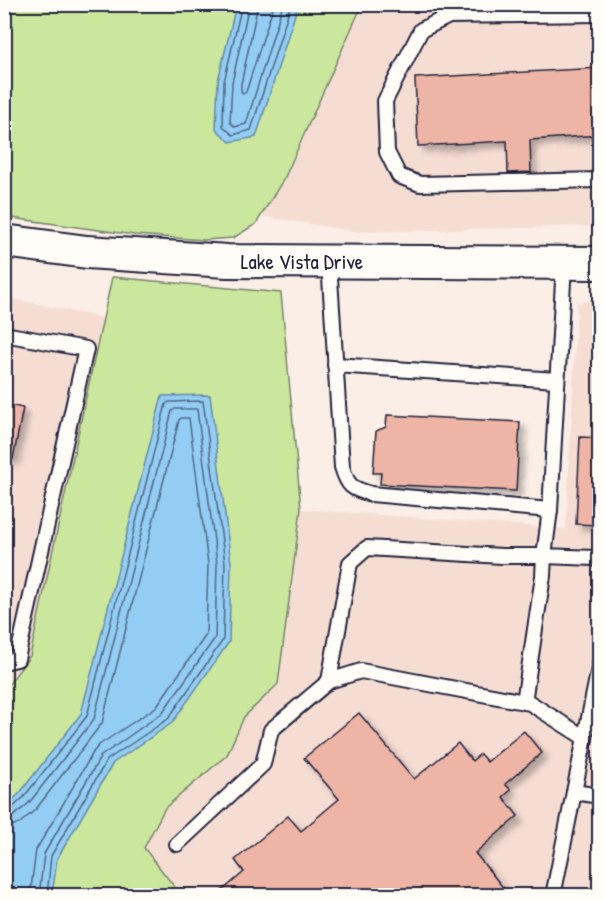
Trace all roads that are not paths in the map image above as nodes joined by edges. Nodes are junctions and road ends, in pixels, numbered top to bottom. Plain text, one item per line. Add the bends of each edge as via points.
1 (600, 14) edge
2 (600, 180) edge
3 (4, 241) edge
4 (329, 262) junction
5 (600, 263) edge
6 (564, 264) junction
7 (4, 334) edge
8 (335, 365) junction
9 (557, 380) junction
10 (550, 510) junction
11 (544, 556) junction
12 (600, 561) edge
13 (4, 662) edge
14 (600, 663) edge
15 (328, 681) junction
16 (524, 702) junction
17 (585, 738) junction
18 (574, 792) junction
19 (600, 796) edge
20 (177, 844) dead end
21 (553, 896) edge

1 - 2 lane via 449,16 421,30 386,101 387,152 399,176 420,184
3 - 4 street, Lake Vista Drive via 87,252 227,261
4 - 6 street, Lake Vista Drive
4 - 8 lane
5 - 6 street, Lake Vista Drive
6 - 9 lane
7 - 13 lane via 86,349 17,658
8 - 9 lane
8 - 10 lane via 342,467 346,482 357,490
9 - 10 lane
10 - 11 lane
11 - 12 lane
11 - 15 lane via 367,548 350,563
11 - 16 lane
14 - 17 lane
15 - 16 lane via 362,671
15 - 20 lane via 271,730 263,764
16 - 17 lane
17 - 18 lane
18 - 19 lane
18 - 21 lane

